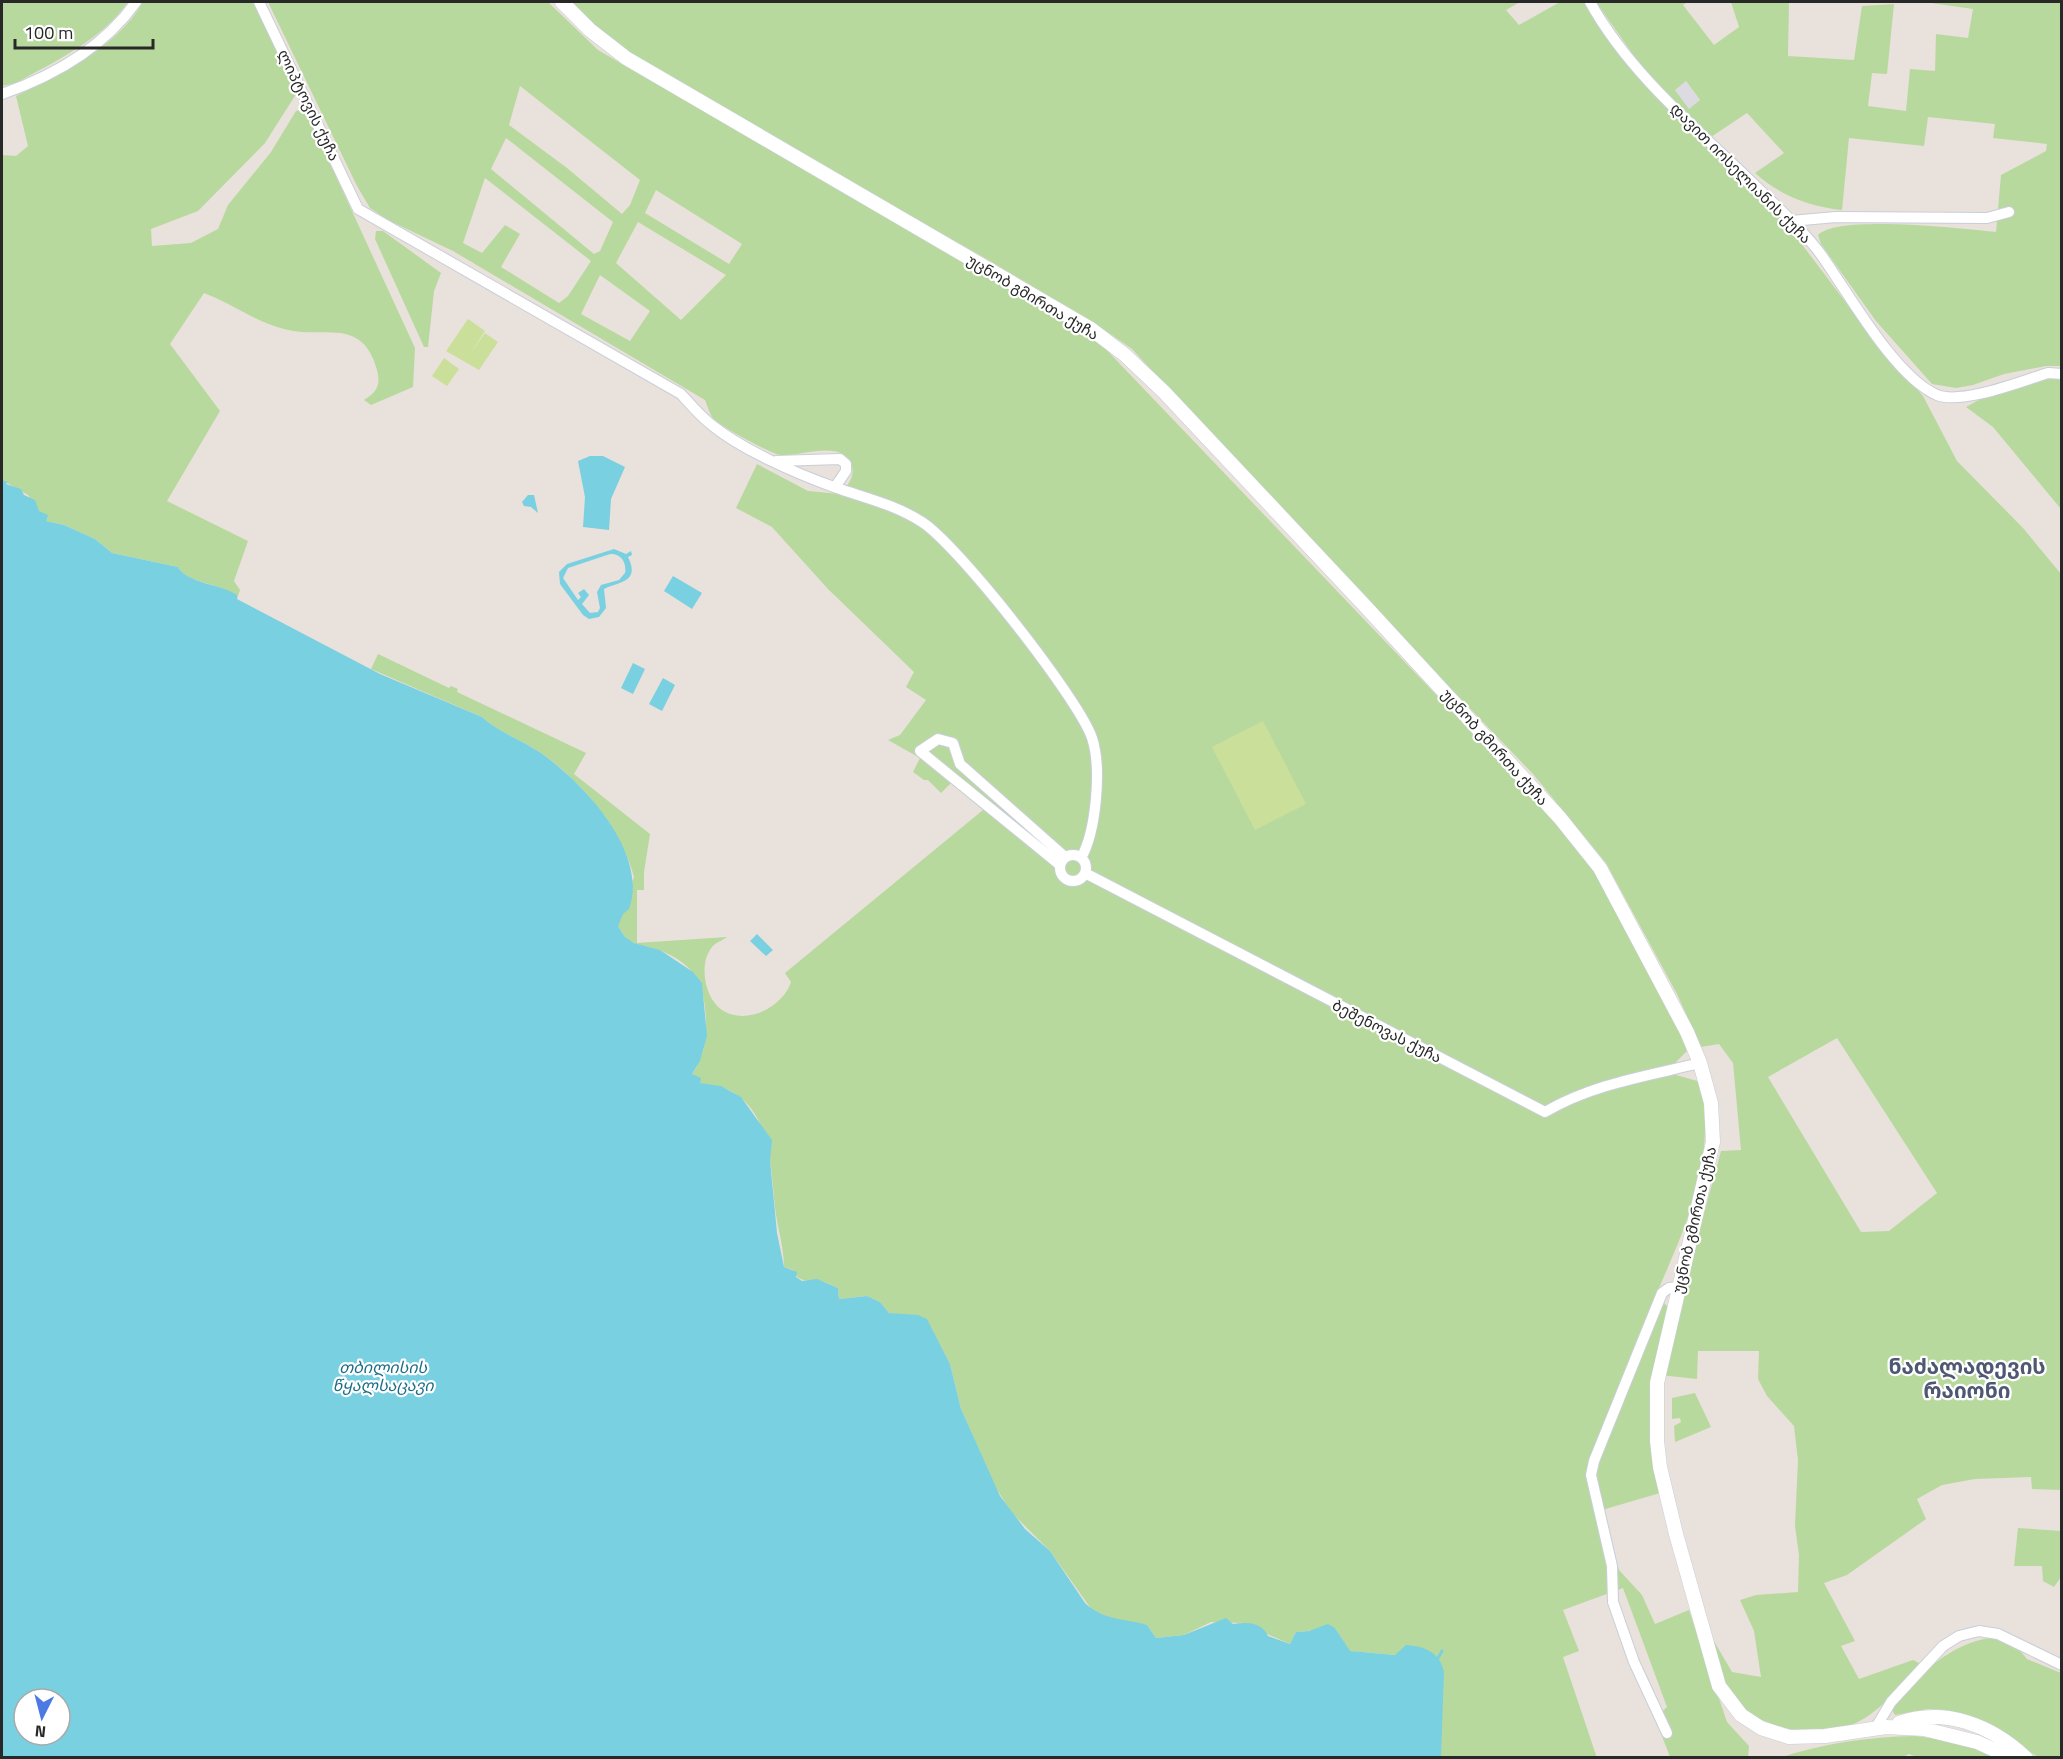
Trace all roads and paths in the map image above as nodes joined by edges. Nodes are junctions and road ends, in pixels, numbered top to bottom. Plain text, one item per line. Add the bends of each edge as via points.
1 (136, 2) edge
2 (259, 2) edge
3 (562, 2) edge
4 (1590, 2) edge
5 (2, 94) edge
6 (2008, 212) dead end
7 (1791, 221) junction
8 (2061, 374) edge
9 (774, 461) junction
10 (834, 487) junction
11 (1081, 858) junction
12 (1063, 861) junction
13 (1084, 873) junction
14 (1700, 1063) junction
15 (1679, 1287) junction
16 (2061, 1665) edge
17 (1880, 1728) junction
18 (1667, 1733) dead end
19 (2012, 1758) edge
20 (2026, 1758) edge

1 - 5 street via 108,36 86,52
2 - 9 street, ლიპტოვის ქუჩა via 358,209 681,394 715,428
3 - 14 main road, უცნობ გმირთა ქუჩა via 626,58 1091,329 1125,355 1375,615 1560,818 1600,868
4 - 7 street, დავით იოსელიანის ქუჩა via 1637,69
6 - 7 street via 1987,218 1860,216
7 - 8 street, დავით იოსელიანის ქუჩა via 1821,254 1868,326 1919,385 1940,396 1967,396 2048,373
9 - 10 street
9 - 10 street via 840,459 846,464 846,471
10 - 11 street via 895,506 925,524 990,593 1077,709 1093,740 1096,756 1090,843
11 - 12 street via 1073,855
11 - 13 street via 1086,865
12 - 12 street via 960,764 953,743 938,739 920,751
12 - 13 street via 1061,873 1067,879 1075,881
13 - 14 street, ბეშენოვას ქუჩა via 1545,1112 1569,1098 1606,1085
14 - 15 main road, უცნობ გმირთა ქუჩა via 1711,1103 1713,1142
15 - 17 main road, უცნობ გმირთა ქუჩა via 1657,1383 1657,1441 1676,1534 1719,1686 1741,1715 1775,1733 1808,1737
15 - 18 street via 1662,1293 1591,1475 1612,1566 1613,1602 1634,1662
16 - 17 street via 1998,1634 1979,1631 1959,1636 1943,1646 1891,1702
17 - 19 main road, უცნობ გმირთა ქუჩა via 1924,1729 1958,1736
17 - 20 main road, უცნობ გმირთა ქუჩა via 1922,1717 1959,1719 1994,1734

